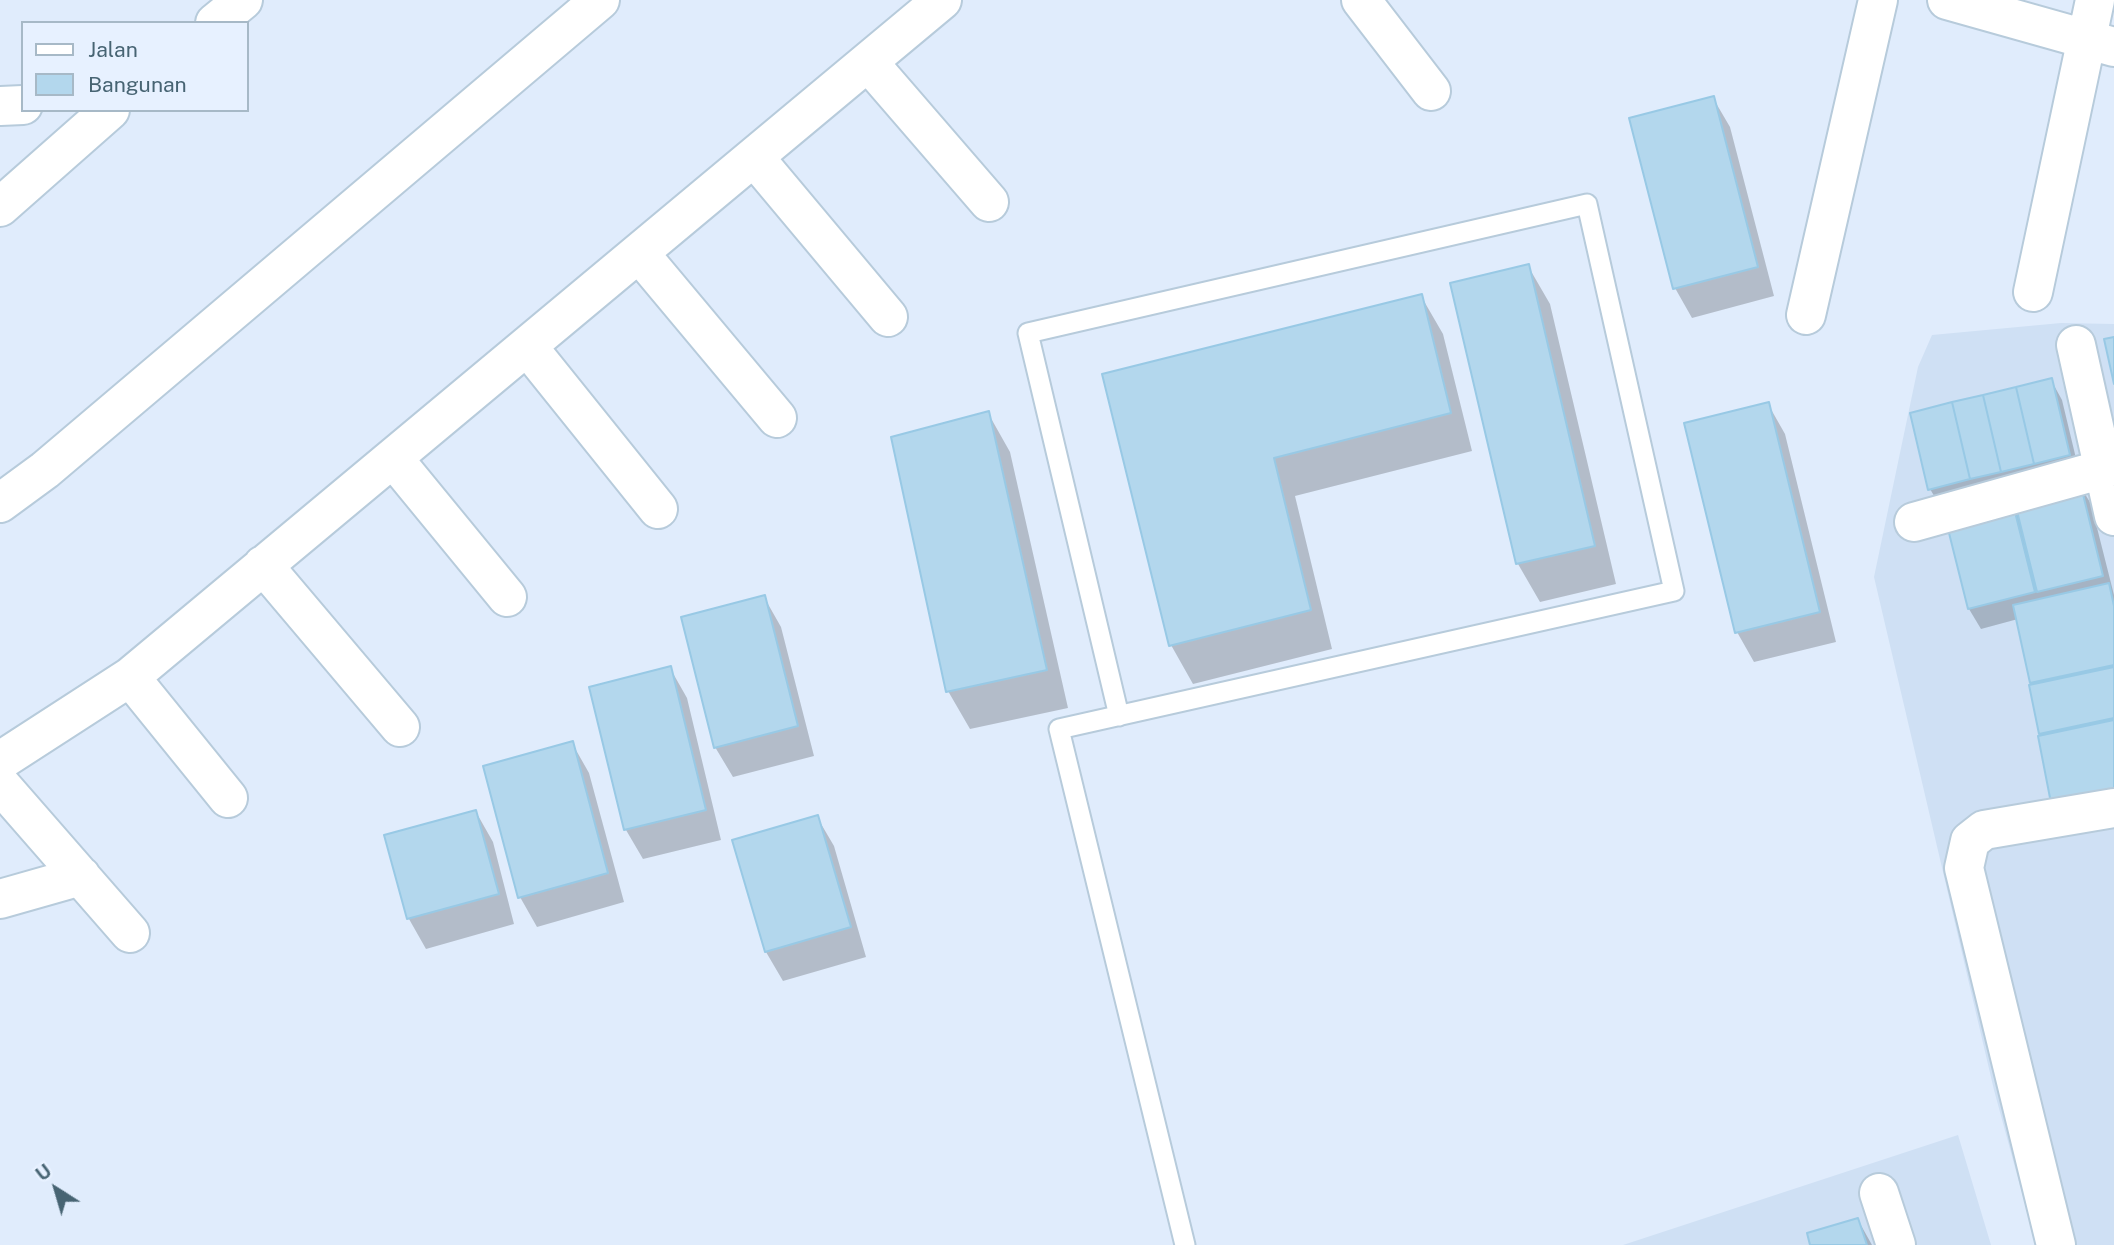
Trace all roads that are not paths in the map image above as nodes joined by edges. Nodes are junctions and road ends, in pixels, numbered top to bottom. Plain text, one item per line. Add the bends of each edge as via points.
1 (243, 0) edge
2 (600, 0) edge
3 (943, 0) edge
4 (1878, 0) edge
5 (1947, 0) edge
6 (2095, 0) edge
7 (1373, 4) edge
8 (217, 21) edge
9 (2100, 44) edge
10 (868, 62) junction
11 (1431, 91) dead end
12 (21, 105) edge
13 (0, 106) edge
14 (108, 112) edge
15 (754, 157) junction
16 (989, 202) dead end
17 (0, 207) edge
18 (639, 253) junction
19 (2033, 292) dead end
20 (1806, 314) dead end
21 (888, 317) dead end
22 (2076, 345) dead end
23 (527, 346) junction
24 (777, 418) dead end
25 (393, 458) junction
26 (2109, 467) edge
27 (0, 503) edge
28 (658, 509) dead end
29 (2114, 516) edge
30 (1914, 522) dead end
31 (263, 565) junction
32 (507, 597) dead end
33 (130, 677) junction
34 (1119, 716) junction
35 (400, 727) dead end
36 (0, 761) edge
37 (0, 784) edge
38 (228, 797) dead end
39 (2114, 808) edge
40 (81, 876) junction
41 (0, 899) edge
42 (130, 933) dead end
43 (1880, 1193) dead end
44 (1185, 1245) edge
45 (1896, 1245) edge
46 (2056, 1245) edge

1 - 8 street
2 - 27 street via 56,461
3 - 10 street
4 - 20 street
5 - 9 street
6 - 9 street
7 - 11 street
9 - 19 street
10 - 15 street
10 - 16 street
12 - 13 street
14 - 17 street
15 - 18 street
15 - 21 street
18 - 23 street
18 - 24 street
22 - 26 street
23 - 25 street
23 - 28 street
25 - 31 street
25 - 32 street
26 - 29 street
26 - 30 street
31 - 33 street
31 - 35 street
33 - 36 street
33 - 38 street
34 - 34 lane via 1674,591 1587,204 1028,333
34 - 44 lane via 1059,729
37 - 40 street
39 - 46 street via 1984,830 1970,841 1964,867
40 - 41 street
40 - 42 street
43 - 45 street

